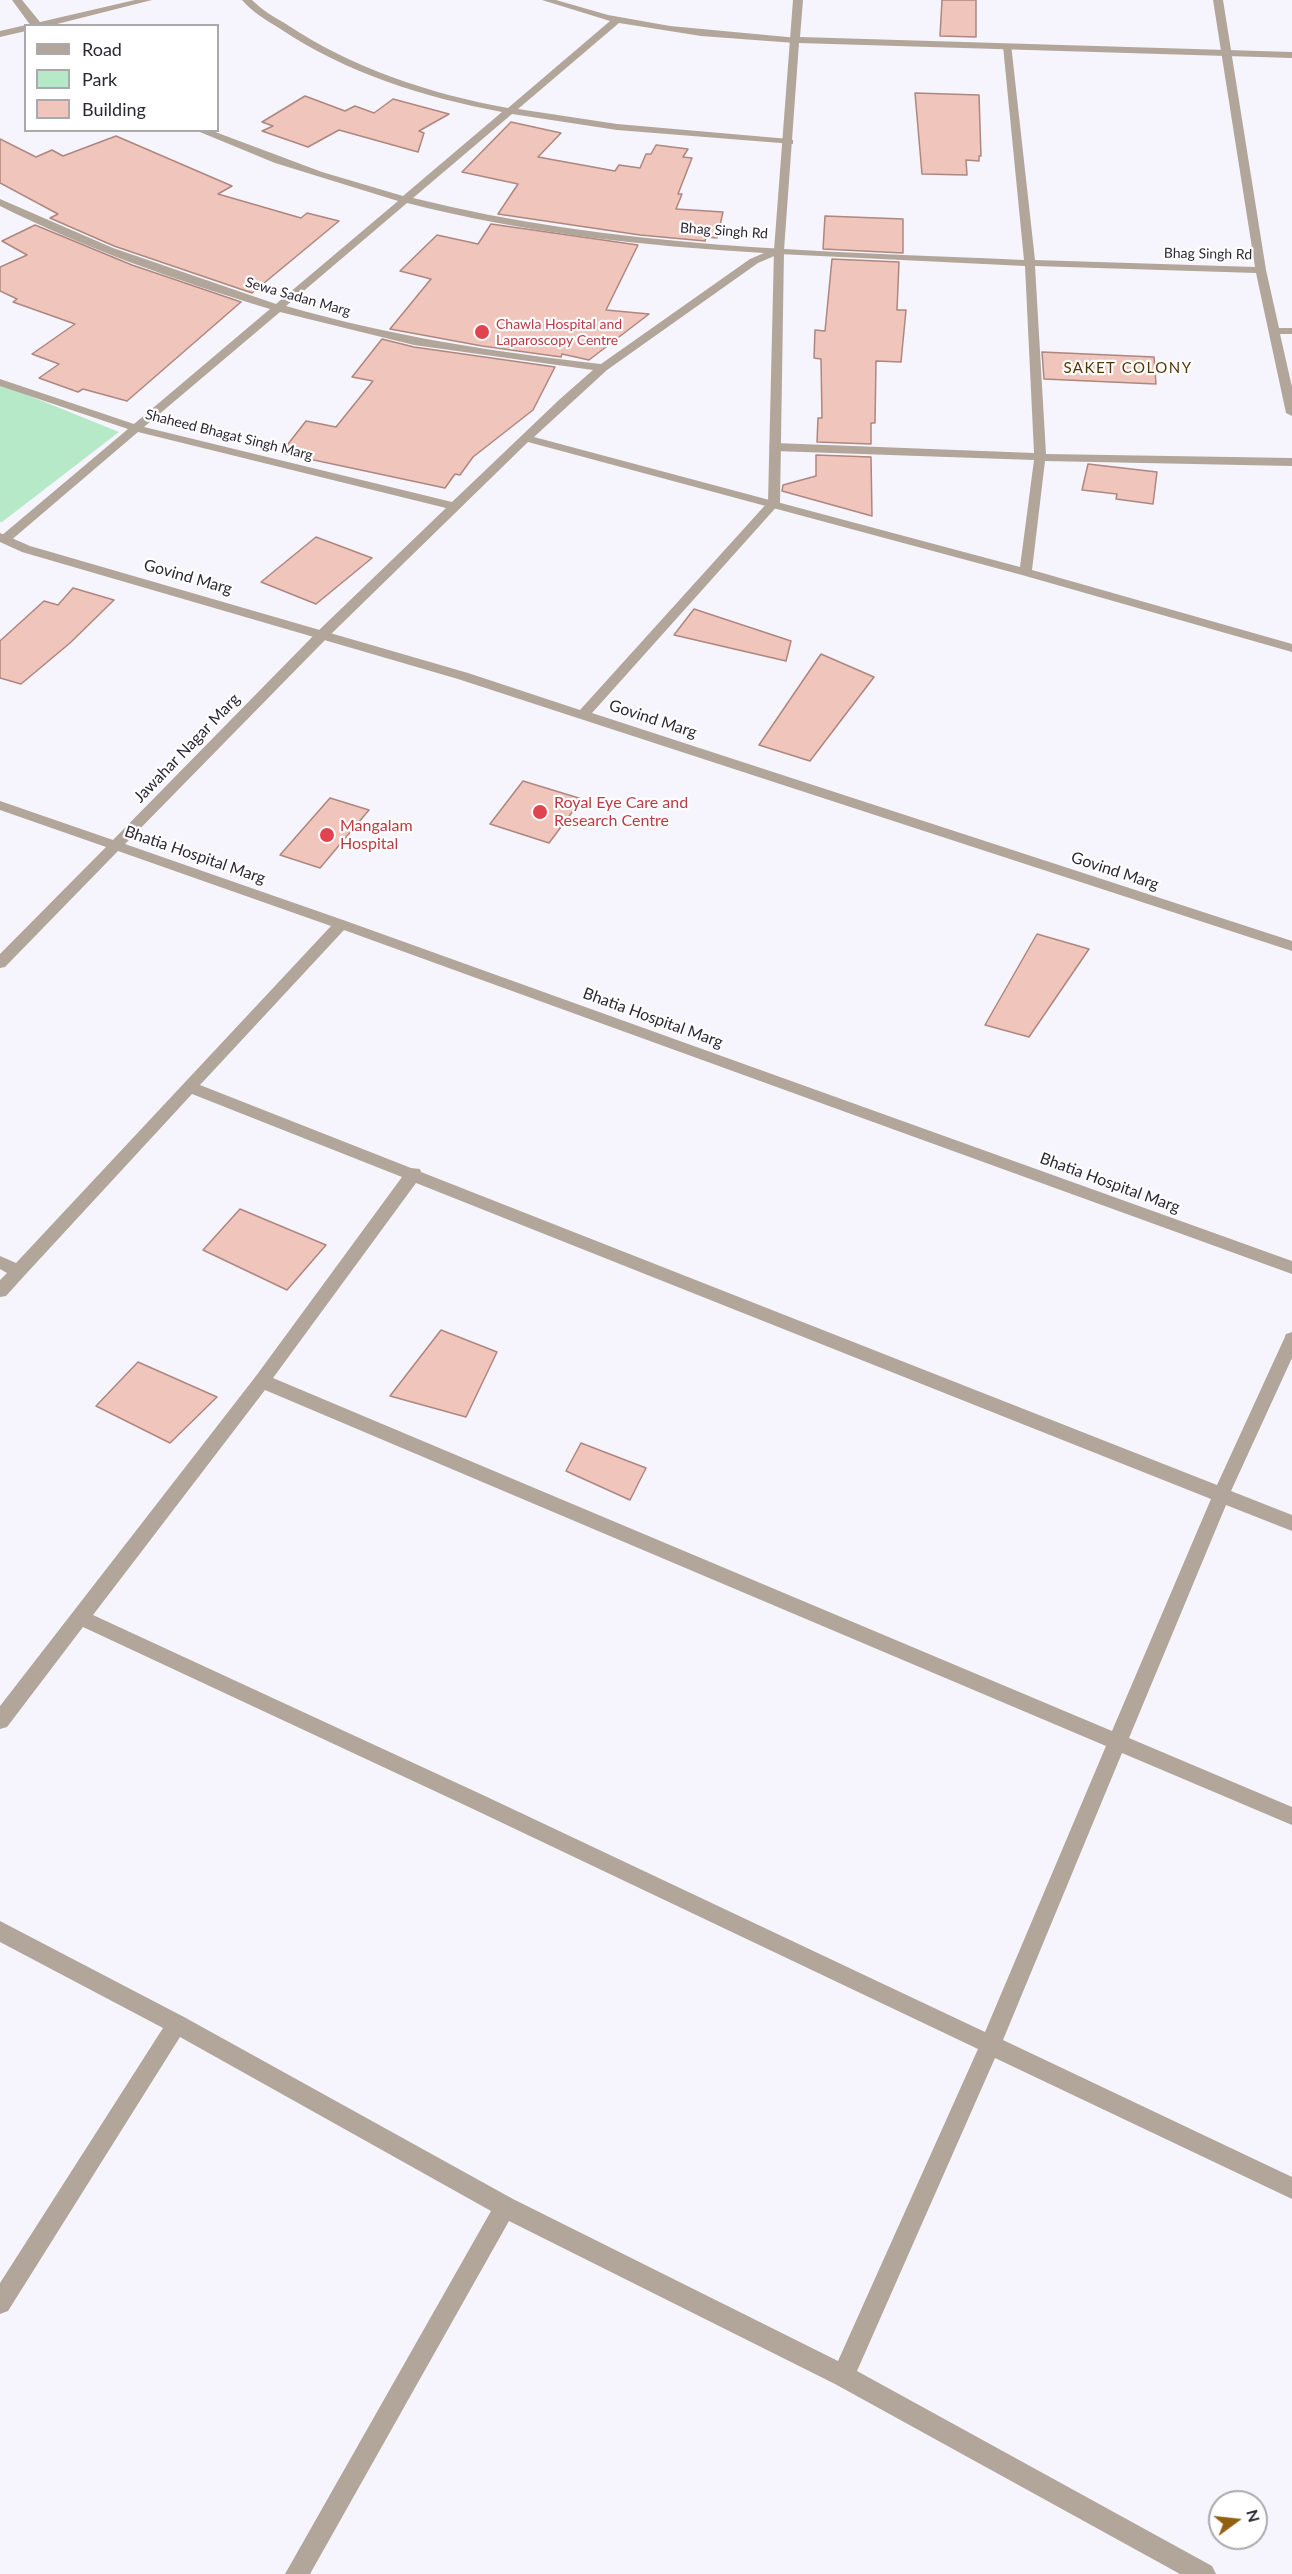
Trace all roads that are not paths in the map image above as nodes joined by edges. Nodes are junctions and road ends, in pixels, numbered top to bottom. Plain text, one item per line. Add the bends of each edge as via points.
1 (17, 0) edge
2 (147, 0) edge
3 (247, 0) edge
4 (547, 0) edge
5 (798, 0) edge
6 (1218, 0) edge
7 (618, 19) junction
8 (36, 24) edge
9 (41, 24) edge
10 (24, 28) edge
11 (0, 34) edge
12 (795, 40) junction
13 (1008, 46) junction
14 (1225, 53) junction
15 (1292, 55) edge
16 (509, 111) junction
17 (205, 132) edge
18 (789, 142) junction
19 (403, 200) junction
20 (0, 202) edge
21 (779, 250) junction
22 (1030, 265) junction
23 (1261, 270) junction
24 (276, 308) junction
25 (1273, 331) junction
26 (1292, 332) edge
27 (603, 368) junction
28 (0, 382) edge
29 (1292, 413) edge
30 (136, 428) junction
31 (525, 438) junction
32 (775, 447) junction
33 (1040, 457) junction
34 (1292, 462) edge
35 (774, 503) junction
36 (453, 506) junction
37 (2, 538) edge
38 (1026, 572) junction
39 (322, 634) junction
40 (1291, 644) edge
41 (584, 714) junction
42 (0, 805) edge
43 (116, 847) junction
44 (341, 924) junction
45 (1292, 946) edge
46 (0, 963) edge
47 (190, 1087) junction
48 (414, 1173) junction
49 (0, 1262) edge
50 (1292, 1268) edge
51 (19, 1271) junction
52 (0, 1291) edge
53 (1292, 1339) edge
54 (262, 1381) junction
55 (1221, 1495) junction
56 (1292, 1523) edge
57 (80, 1617) junction
58 (0, 1721) edge
59 (1116, 1742) junction
60 (1292, 1816) edge
61 (0, 1931) edge
62 (177, 2024) junction
63 (991, 2043) junction
64 (1292, 2188) edge
65 (505, 2207) junction
66 (0, 2303) edge
67 (843, 2376) junction
68 (297, 2574) edge
69 (1204, 2574) edge

1 - 8 street
2 - 9 street
3 - 16 street via 335,58 416,89
4 - 7 street
5 - 12 street
6 - 14 street
7 - 12 street via 725,36
7 - 16 street
10 - 11 street
12 - 13 street
12 - 18 street
13 - 14 street
13 - 22 street
14 - 15 street
14 - 23 street
16 - 18 street via 678,133
16 - 19 street
17 - 19 street, Bhag Singh Rd via 327,179
18 - 21 street
19 - 21 street, Bhag Singh Rd via 523,225 653,241
19 - 24 street
20 - 24 street, Sewa Sadan Marg via 108,251
21 - 22 street, Bhag Singh Rd
21 - 27 street, Jawahar Nagar Marg via 754,261
21 - 32 street
22 - 23 street, Bhag Singh Rd
22 - 33 street
23 - 25 street
24 - 27 street, Sewa Sadan Marg via 388,336 498,356
24 - 30 street
25 - 26 street
25 - 29 street
27 - 31 street, Jawahar Nagar Marg
28 - 30 street, Shaheed Bhagat Singh Marg
30 - 36 street, Shaheed Bhagat Singh Marg
30 - 37 street
31 - 35 street
31 - 36 street, Jawahar Nagar Marg
32 - 33 street
32 - 35 street
33 - 34 street
33 - 38 street
35 - 38 street
35 - 41 street
36 - 39 street, Jawahar Nagar Marg
37 - 39 street, Govind Marg via 26,549
38 - 40 street
39 - 41 street, Govind Marg
39 - 43 street, Jawahar Nagar Marg
41 - 45 street, Govind Marg
42 - 43 street, Bhatia Hospital Marg
43 - 44 street, Bhatia Hospital Marg
43 - 46 street, Jawahar Nagar Marg
44 - 47 street
44 - 50 street, Bhatia Hospital Marg
47 - 48 street
47 - 51 street
48 - 54 street
48 - 55 street
49 - 51 street
51 - 52 street
53 - 55 street
54 - 57 street
54 - 59 street
55 - 56 street
55 - 59 street
57 - 58 street
57 - 63 street
59 - 60 street
59 - 63 street
61 - 62 street
62 - 65 street
62 - 66 street
63 - 64 street
63 - 67 street
65 - 67 street
65 - 68 street
67 - 69 street

